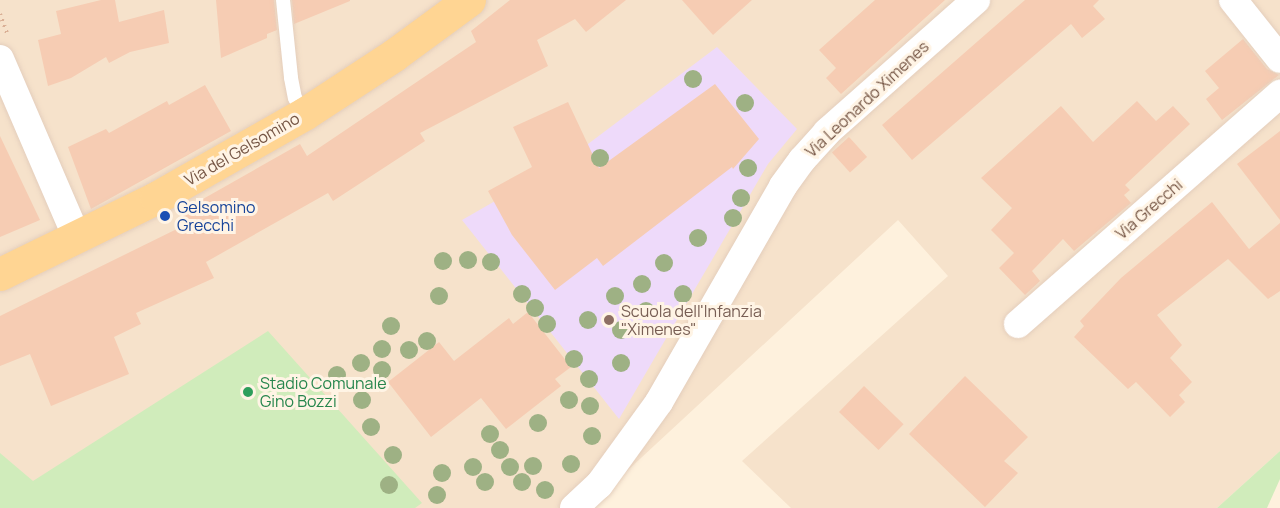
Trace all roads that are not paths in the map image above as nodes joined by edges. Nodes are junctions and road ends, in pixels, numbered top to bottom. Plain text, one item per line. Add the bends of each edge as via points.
1 (283, 0) edge
2 (469, 0) edge
3 (976, 0) edge
4 (1233, 0) edge
5 (1280, 58) edge
6 (0, 59) edge
7 (1280, 94) edge
8 (304, 114) junction
9 (78, 238) junction
10 (0, 274) edge
11 (1018, 324) dead end
12 (574, 508) edge

1 - 8 lane via 291,78 295,98
2 - 8 main road, Via del Gelsomino
3 - 12 street, Via Leonardo Ximenes via 827,132 783,186 659,402 599,486
4 - 5 street
6 - 9 street
7 - 11 street, Via Grecchi
8 - 9 main road, Via del Gelsomino
9 - 10 main road, Via del Gelsomino

